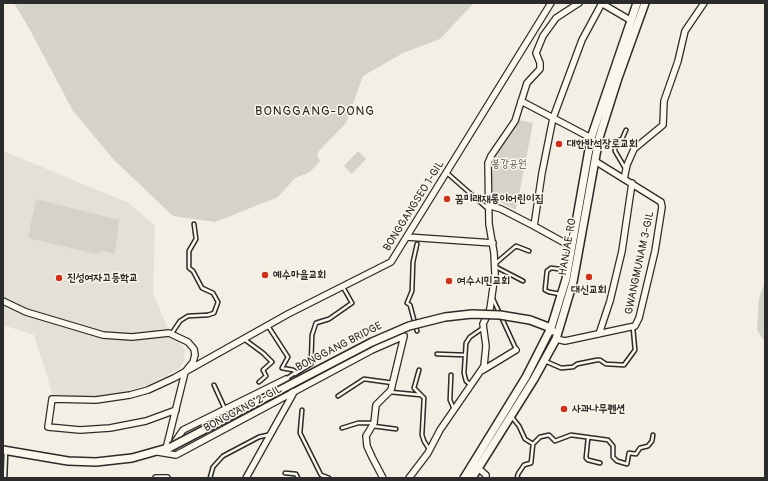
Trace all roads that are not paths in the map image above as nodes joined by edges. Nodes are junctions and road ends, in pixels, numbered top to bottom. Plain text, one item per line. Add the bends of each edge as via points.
1 (551, 3) edge
2 (579, 3) edge
3 (601, 3) edge
4 (637, 3) edge
5 (644, 3) edge
6 (704, 3) edge
7 (630, 20) junction
8 (521, 101) junction
9 (553, 118) junction
10 (626, 130) dead end
11 (591, 138) junction
12 (595, 161) junction
13 (626, 169) junction
14 (446, 173) junction
15 (624, 179) junction
16 (632, 183) junction
17 (488, 207) junction
18 (194, 224) dead end
19 (534, 226) junction
20 (407, 237) junction
21 (493, 243) junction
22 (417, 244) dead end
23 (572, 247) junction
24 (529, 251) dead end
25 (496, 265) junction
26 (567, 270) junction
27 (523, 281) dead end
28 (342, 287) junction
29 (562, 294) junction
30 (493, 298) junction
31 (3, 301) edge
32 (268, 325) junction
33 (483, 326) junction
34 (633, 327) junction
35 (551, 328) junction
36 (417, 331) dead end
37 (172, 334) junction
38 (599, 334) junction
39 (244, 339) junction
40 (556, 339) junction
41 (516, 350) joint
42 (437, 354) dead end
43 (465, 356) junction
44 (544, 361) junction
45 (419, 370) dead end
46 (482, 371) junction
47 (185, 372) junction
48 (295, 374) junction
49 (450, 374) dead end
50 (286, 379) junction
51 (259, 382) dead end
52 (393, 383) junction
53 (214, 385) dead end
54 (472, 386) junction
55 (390, 392) junction
56 (293, 394) junction
57 (421, 395) junction
58 (338, 396) dead end
59 (225, 409) junction
60 (176, 410) junction
61 (302, 410) dead end
62 (455, 410) junction
63 (511, 416) junction
64 (373, 425) junction
65 (342, 428) dead end
66 (396, 429) dead end
67 (653, 435) dead end
68 (269, 436) junction
69 (588, 438) junction
70 (533, 444) junction
71 (169, 448) junction
72 (5, 450) edge
73 (430, 450) junction
74 (158, 452) junction
75 (600, 463) dead end
76 (478, 468) junction
77 (284, 473) dead end
78 (5, 478) edge
79 (156, 478) edge
80 (167, 478) edge
81 (210, 478) edge
82 (246, 478) edge
83 (298, 478) edge
84 (329, 478) edge
85 (384, 478) edge
86 (409, 478) edge
87 (464, 478) edge
88 (472, 478) edge
89 (486, 478) edge
90 (517, 478) edge

1 - 14 street, BONGGANGSEO 1-GIL
2 - 8 street via 556,18 543,36 536,53 540,69 527,83
3 - 7 street
3 - 9 street via 582,40
4 - 7 street, HANJAE-RO
5 - 12 street, HANJAE-RO via 606,113
6 - 13 street via 685,31 677,66 664,101 663,125 634,150
7 - 11 street, HANJAE-RO
8 - 9 street
8 - 17 street via 515,121 490,159 487,178
9 - 11 street
9 - 19 street
10 - 13 lane via 622,139 615,145 615,151
11 - 23 street, HANJAE-RO
12 - 15 street, GWANGMUNAM 3-GIL
12 - 40 street, HANJAE-RO via 573,282
13 - 15 street
14 - 17 lane
14 - 20 street, BONGGANGSEO 1-GIL
15 - 16 street, GWANGMUNAM 3-GIL
16 - 34 street, GWANGMUNAM 3-GIL via 659,199 662,207 648,283 639,318
16 - 38 street, GWANGMUNAM 3-GIL via 620,257
17 - 19 street via 501,209
17 - 21 street
18 - 37 lane via 196,239 189,251 189,268 202,288 213,293 218,302 214,313 188,316
19 - 23 street
20 - 21 street
20 - 28 street, BONGGANGSEO 1-GIL via 391,262
21 - 25 street
22 - 36 lane via 413,262 412,291 407,303 410,305
23 - 26 street, HANJAE-RO
24 - 25 lane via 516,246
25 - 27 lane
25 - 30 street
26 - 29 street, HANJAE-RO
26 - 29 lane via 550,268 546,274 546,291
28 - 32 street, BONGGANGSEO 1-GIL
28 - 48 lane via 352,303 329,319 316,323 312,335 311,364
29 - 35 street, HANJAE-RO
30 - 33 street
30 - 41 lane
31 - 37 street via 26,312 104,335 118,337
32 - 39 street, BONGGANGSEO 1-GIL
32 - 48 lane via 288,357 282,368 293,370
33 - 43 lane via 468,340
33 - 46 street via 486,353
34 - 38 street, GWANGMUNAM 3-GIL
34 - 44 lane via 635,350 624,365 606,364 597,360 561,368
35 - 40 street
35 - 71 street, BONGGANG BRIDGE, bridge via 530,320 472,314 445,317 409,326 372,342
35 - 87 street, HANJAE-RO via 529,372
37 - 47 street via 188,342 195,352 193,362
38 - 40 street, GWANGMUNAM 3-GIL via 565,341
39 - 47 street, BONGGANGSEO 1-GIL
39 - 51 lane via 272,362 263,370 266,376
40 - 44 street, HANJAE-RO
41 - 46 street
42 - 43 lane
43 - 54 lane via 465,377
44 - 63 street, HANJAE-RO
45 - 57 lane via 414,388
46 - 54 street
47 - 60 street
47 - 60 street, BONGGANGSEO 1-GIL via 130,395 96,400 52,399 48,427 80,430 110,428 146,421
48 - 50 lane
49 - 62 lane via 450,400
50 - 56 street
50 - 59 street
52 - 55 street
52 - 56 street via 404,336 372,350
52 - 58 lane via 364,379
53 - 59 lane
54 - 62 street
55 - 57 lane
55 - 64 street via 376,404
56 - 68 street, BONGGANG 2-GIL
56 - 74 street, BONGGANG 2-GIL via 176,456
57 - 73 lane via 425,400 422,435
59 - 71 street via 183,430
60 - 71 street
61 - 84 lane via 300,433 321,475
62 - 73 street via 440,430
63 - 70 lane via 525,439
63 - 76 street, HANJAE-RO
64 - 65 lane via 360,423
64 - 66 lane
64 - 85 street via 366,436 367,446
67 - 69 lane via 648,446 640,448 636,454 629,453 626,464 613,457 613,446 608,440
68 - 81 lane via 259,437 223,456 213,467
68 - 82 street, BONGGANG 2-GIL
69 - 70 lane via 571,435 555,441 551,436 546,436 540,437
69 - 75 lane via 586,458
70 - 90 lane via 531,463 524,466
71 - 74 street, BONGGANG BRIDGE
72 - 74 street, BONGGANG BRIDGE via 68,461 96,462
72 - 78 lane
73 - 86 street
76 - 88 street, HANJAE-RO
76 - 89 street
77 - 83 lane via 296,474
79 - 80 street

